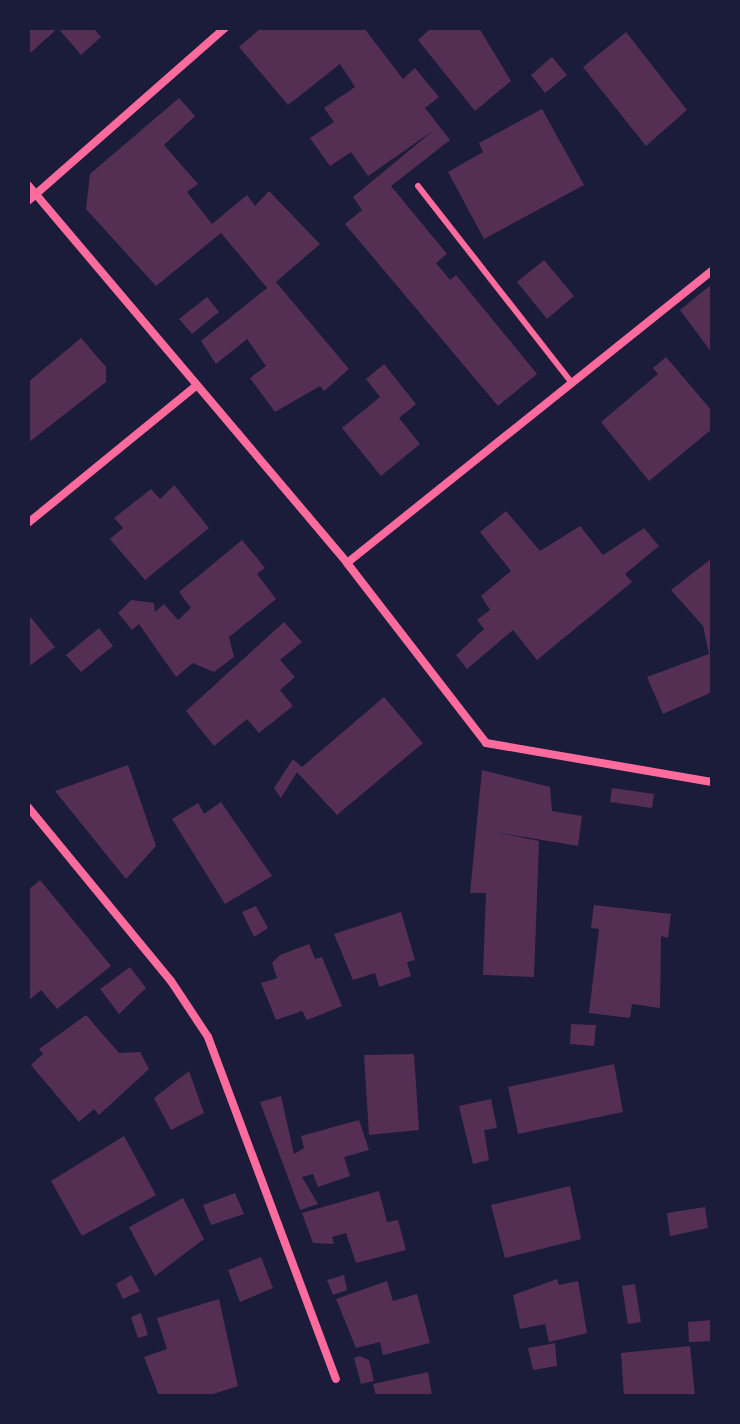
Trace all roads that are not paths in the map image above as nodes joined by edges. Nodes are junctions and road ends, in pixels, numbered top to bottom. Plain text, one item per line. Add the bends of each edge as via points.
1 (225, 28) edge
2 (28, 185) edge
3 (418, 186) dead end
4 (32, 198) edge
5 (712, 271) edge
6 (572, 383) junction
7 (197, 385) junction
8 (28, 523) edge
9 (347, 563) junction
10 (710, 781) edge
11 (28, 807) edge
12 (336, 1379) dead end

1 - 4 street
2 - 4 street
3 - 6 lane
4 - 7 street
5 - 6 street
6 - 9 street
7 - 8 street
7 - 9 street
9 - 10 street via 486,743
11 - 12 street via 171,981 208,1037

